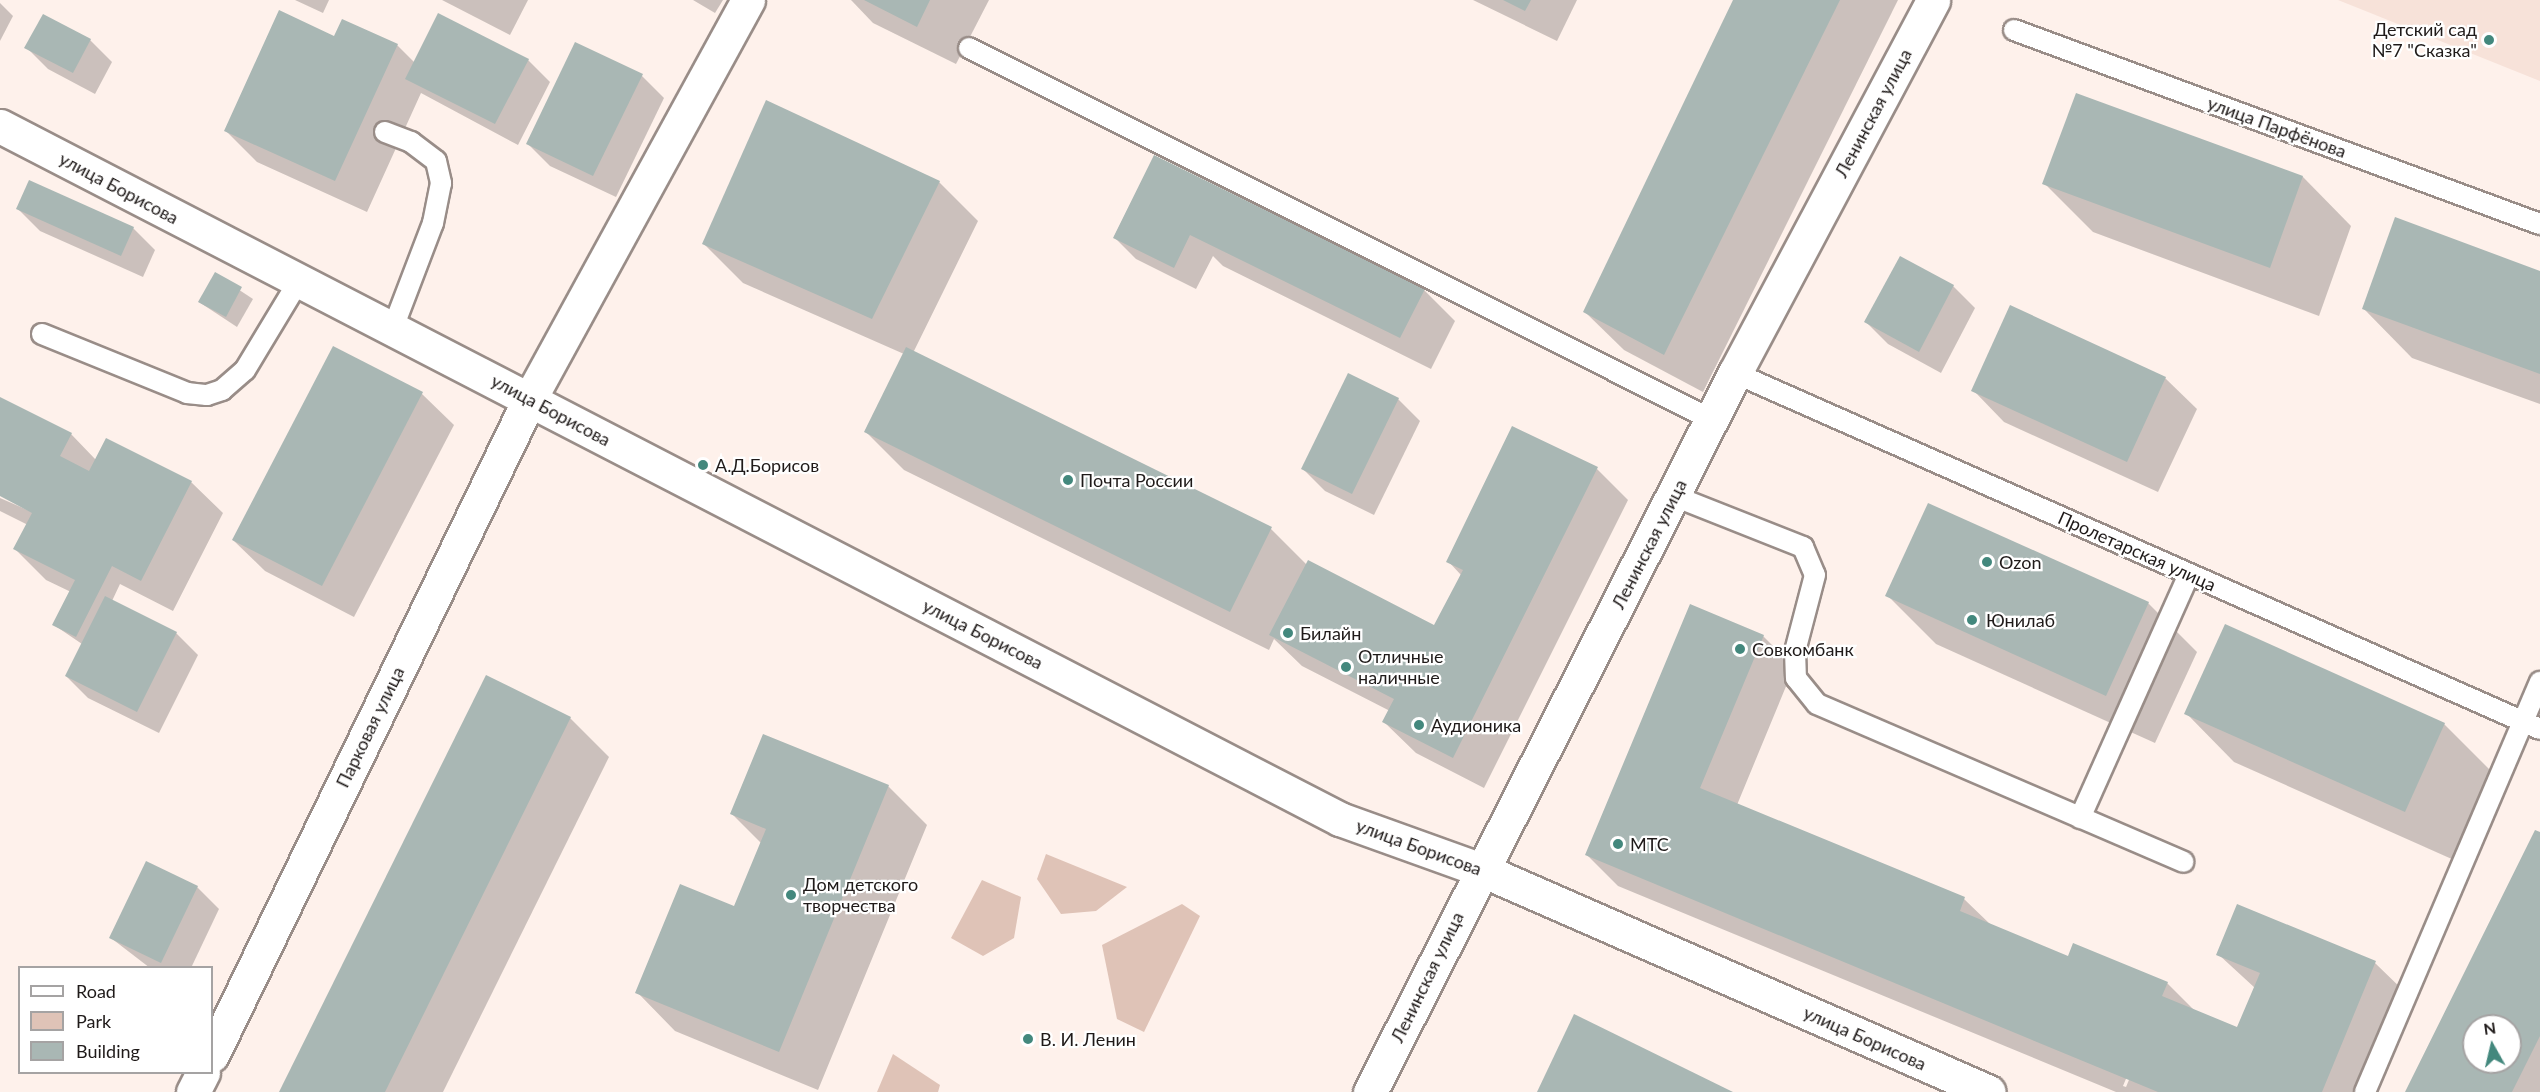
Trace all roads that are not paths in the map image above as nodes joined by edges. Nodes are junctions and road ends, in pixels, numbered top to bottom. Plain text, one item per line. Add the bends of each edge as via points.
1 (748, 0) edge
2 (1933, 0) edge
3 (2014, 30) dead end
4 (969, 48) dead end
5 (0, 126) edge
6 (386, 132) dead end
7 (2540, 224) edge
8 (298, 282) junction
9 (394, 325) junction
10 (42, 334) dead end
11 (1735, 373) junction
12 (529, 400) junction
13 (1711, 418) junction
14 (1674, 496) junction
15 (2189, 574) junction
16 (2540, 681) edge
17 (2531, 726) edge
18 (2080, 818) junction
19 (2183, 862) dead end
20 (1482, 870) junction
21 (213, 1053) edge
22 (202, 1074) edge
23 (1956, 1086) edge
24 (193, 1092) edge
25 (1370, 1092) edge
26 (1989, 1092) edge
27 (2365, 1092) edge

1 - 12 street, Парковая улица
2 - 11 street, Ленинская улица
3 - 7 lane, улица Парфёнова
4 - 13 lane
5 - 8 street, улица Борисова
6 - 9 lane via 411,142 435,161 441,183 433,223
8 - 9 street, улица Борисова
8 - 10 lane via 245,370 222,390 207,395 187,393
9 - 12 street, улица Борисова
11 - 13 street, Ленинская улица
11 - 15 lane, Пролетарская улица
12 - 20 street, улица Борисова via 1340,819
12 - 21 street, Парковая улица
13 - 14 street, Ленинская улица
14 - 18 lane via 1803,547 1815,575 1795,651 1796,678 1817,704
14 - 20 street, Ленинская улица
15 - 17 lane, Пролетарская улица
15 - 18 lane
16 - 17 lane
17 - 27 lane
18 - 19 lane
20 - 23 street, улица Борисова
20 - 25 street, Ленинская улица
22 - 24 street
23 - 26 street, улица Борисова

